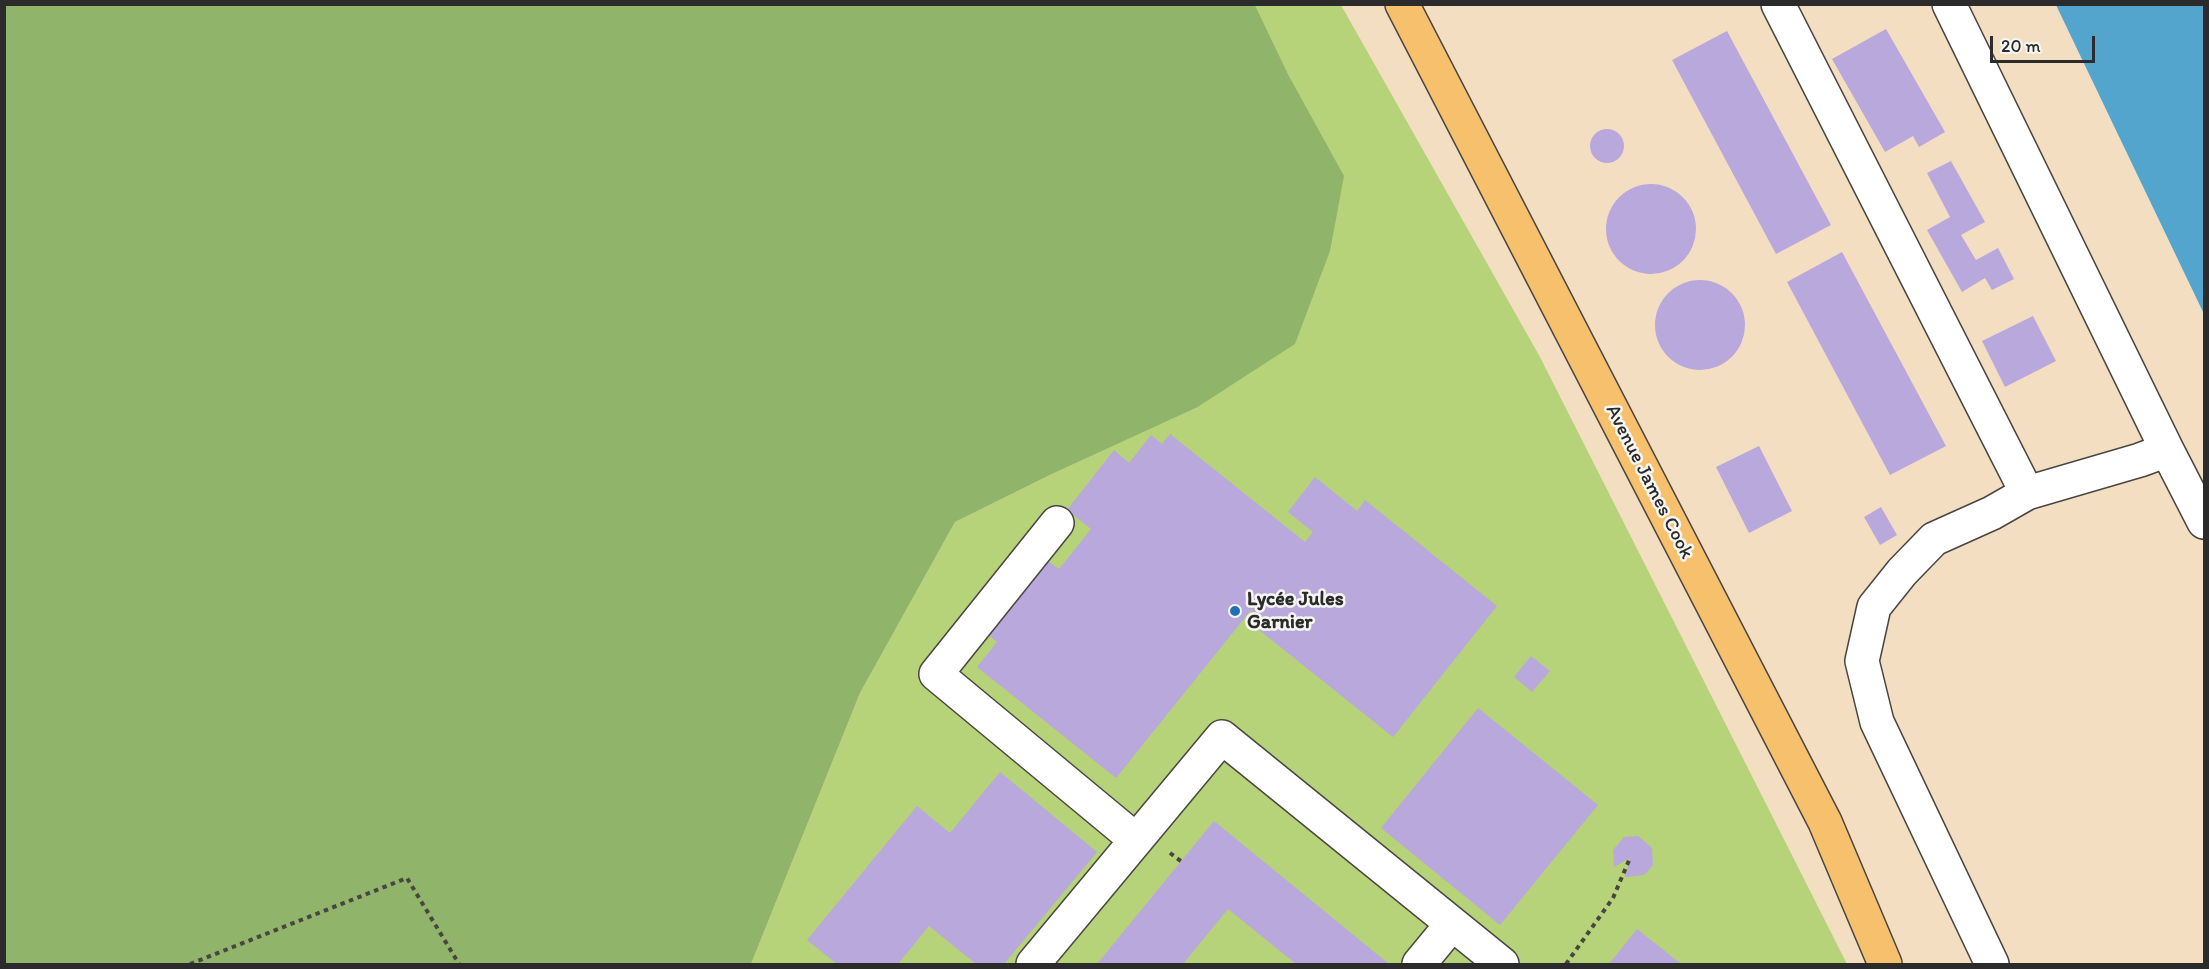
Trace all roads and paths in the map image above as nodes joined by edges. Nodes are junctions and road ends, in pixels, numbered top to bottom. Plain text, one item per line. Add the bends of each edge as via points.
1 (1402, 4) edge
2 (1778, 4) edge
3 (1949, 4) edge
4 (2166, 450) junction
5 (2027, 493) junction
6 (2205, 522) edge
7 (1057, 523) dead end
8 (1136, 840) junction
9 (1630, 858) dead end
10 (1452, 924) junction
11 (190, 964) edge
12 (459, 964) edge
13 (1032, 964) edge
14 (1419, 964) edge
15 (1502, 964) edge
16 (1566, 964) edge
17 (1885, 964) edge
18 (1992, 964) edge

1 - 17 main road, Avenue James Cook via 1825,822
2 - 5 lane
3 - 4 lane
4 - 5 lane
4 - 6 lane
5 - 18 lane via 1934,539 1874,607 1862,661 1877,722
7 - 8 lane via 936,674
8 - 10 lane via 1222,737
8 - 13 lane
9 - 16 path via 1613,898
10 - 14 lane
10 - 15 lane
11 - 12 path via 407,878

